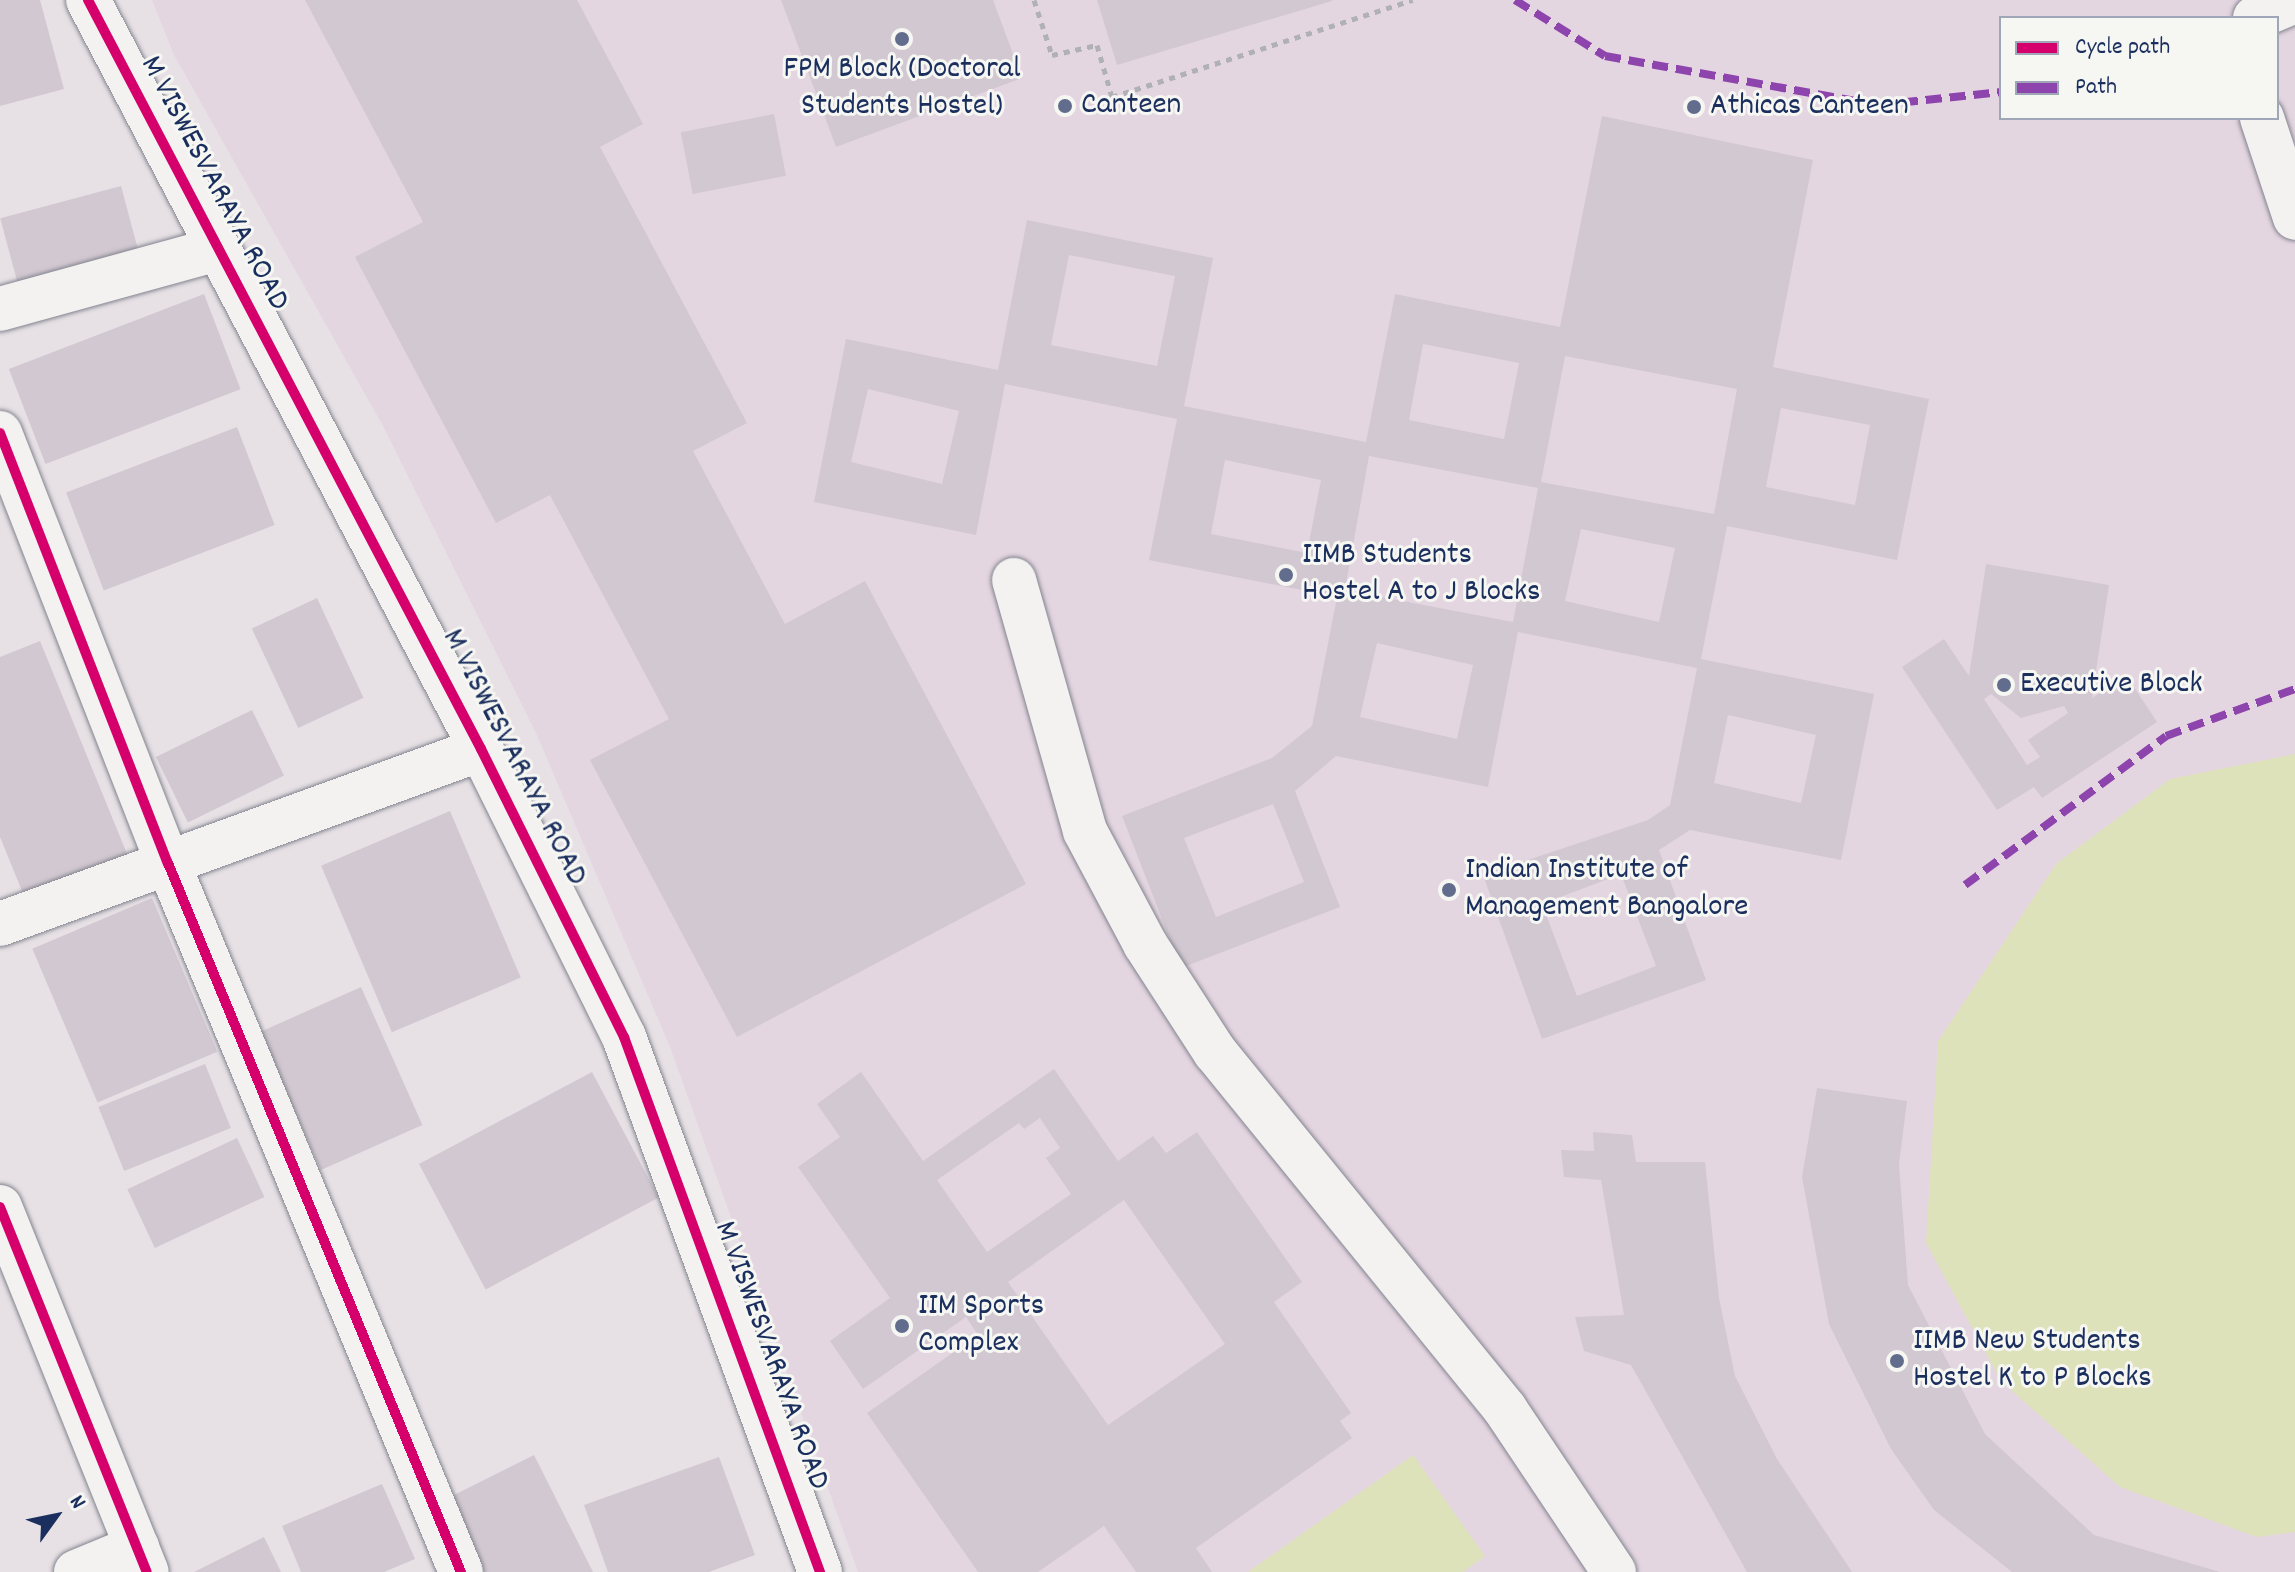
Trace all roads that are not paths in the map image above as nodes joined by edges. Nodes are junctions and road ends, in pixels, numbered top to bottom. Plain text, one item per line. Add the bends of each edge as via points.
1 (88, 0) edge
2 (2295, 1) edge
3 (2260, 16) edge
4 (2263, 120) edge
5 (2295, 218) edge
6 (218, 249) junction
7 (0, 309) edge
8 (0, 433) edge
9 (1014, 580) dead end
10 (481, 749) junction
11 (168, 863) junction
12 (0, 924) edge
13 (0, 1207) edge
14 (142, 1559) edge
15 (76, 1572) edge
16 (461, 1572) edge
17 (820, 1572) edge
18 (1614, 1572) edge

1 - 6 street, M VISWESVARAYA ROAD
2 - 3 street
4 - 5 street
6 - 7 street
6 - 10 street, M VISWESVARAYA ROAD
8 - 11 street
9 - 18 street via 1085,831 1145,944 1215,1052 1505,1409
10 - 11 street
10 - 17 street, M VISWESVARAYA ROAD via 624,1037
11 - 12 street
11 - 16 street
13 - 14 street
14 - 15 street

